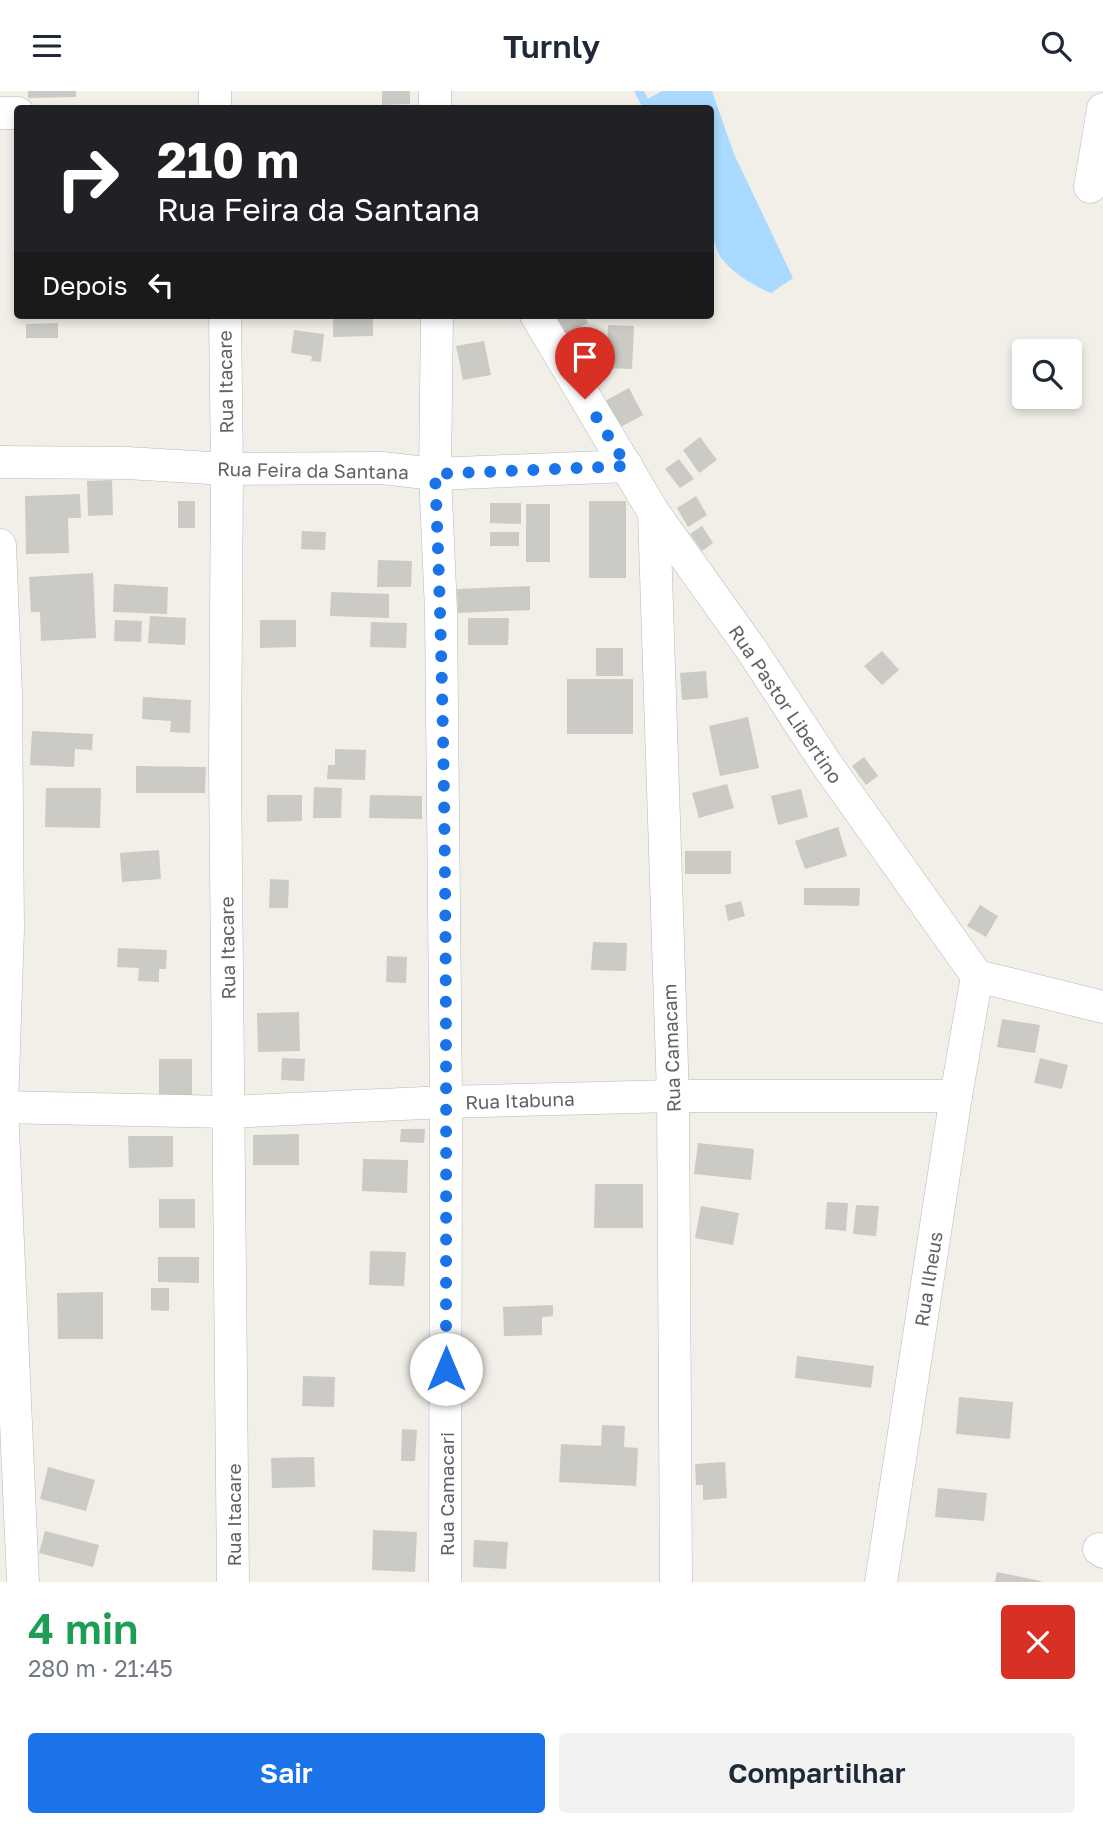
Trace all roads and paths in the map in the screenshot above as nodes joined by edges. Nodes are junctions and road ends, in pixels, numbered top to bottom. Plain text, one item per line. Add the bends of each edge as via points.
1 (1103, 109) edge
2 (1090, 187) dead end
3 (225, 319) edge
4 (437, 319) edge
5 (539, 319) edge
6 (0, 462) edge
7 (627, 466) junction
8 (227, 470) junction
9 (435, 474) junction
10 (654, 513) junction
11 (0, 545) edge
12 (977, 976) junction
13 (1103, 1007) edge
14 (673, 1096) junction
15 (956, 1096) junction
16 (446, 1102) junction
17 (1, 1107) edge
18 (229, 1112) junction
19 (23, 1582) edge
20 (233, 1582) edge
21 (445, 1582) edge
22 (676, 1582) edge
23 (881, 1582) edge

1 - 2 street
3 - 8 street, Rua Itacare
4 - 9 street, Rua Camacari
5 - 7 street, Rua Pastor Libertino
6 - 8 street, Rua Feira da Santana
7 - 9 street, Rua Feira da Santana
7 - 10 street, Rua Pastor Libertino
8 - 9 street, Rua Feira da Santana via 382,468
8 - 18 street, Rua Itacare
9 - 16 street, Rua Camacari via 441,611
10 - 12 street, Rua Pastor Libertino
10 - 14 street, Rua Camacam
11 - 17 street via 8,929
12 - 13 street
12 - 15 street, Rua Ilheus
14 - 15 street, Rua Itabuna
14 - 16 street, Rua Itabuna
14 - 22 street, Rua Camacam
15 - 23 street, Rua Ilheus
16 - 18 street, Rua Itabuna
16 - 21 street, Rua Camacari
17 - 18 street, Rua Itabuna
17 - 19 street
18 - 20 street, Rua Itacare

